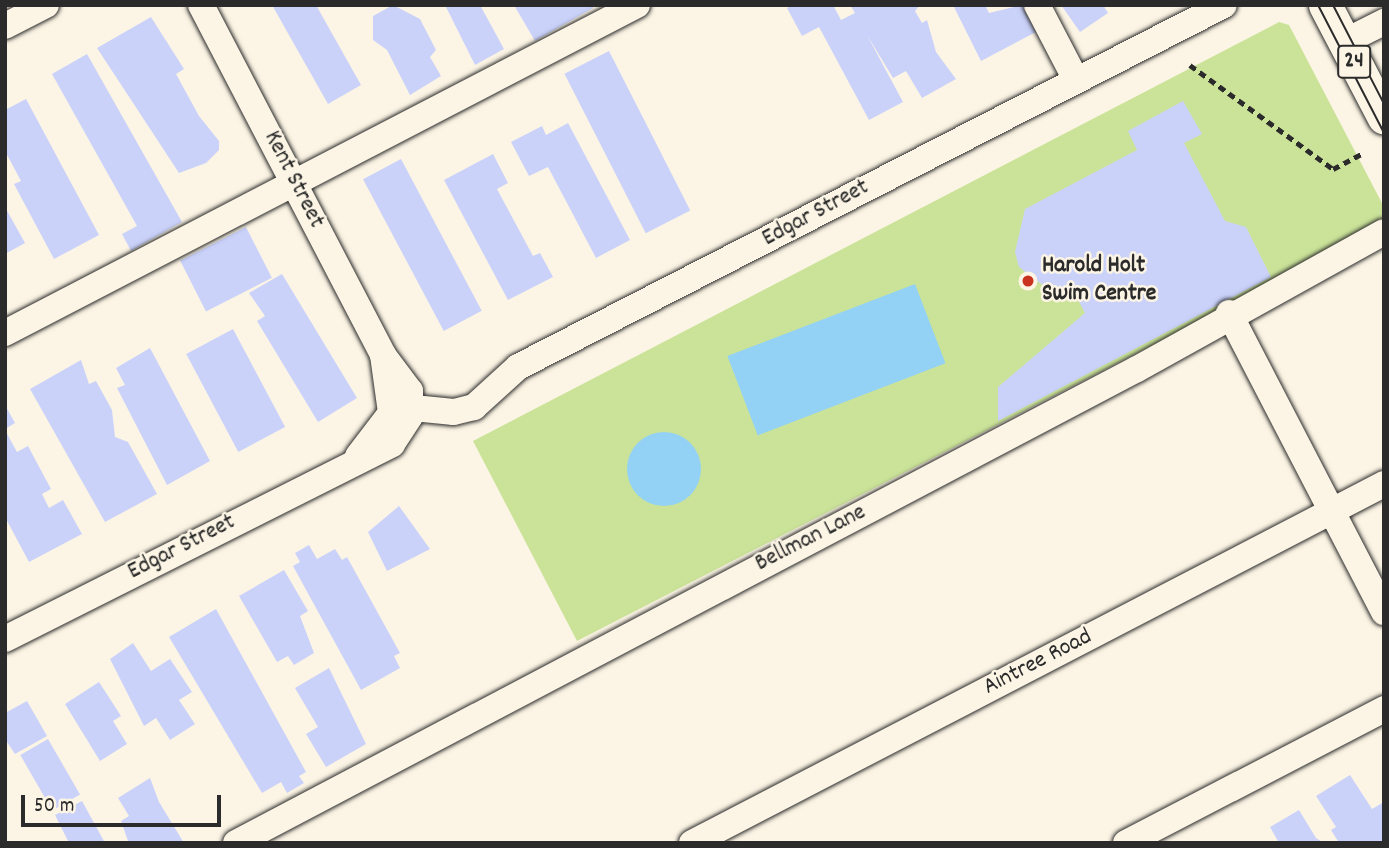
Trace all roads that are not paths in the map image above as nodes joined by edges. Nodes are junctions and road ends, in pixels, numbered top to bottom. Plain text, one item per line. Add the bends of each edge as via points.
1 (46, 5) edge
2 (201, 5) edge
3 (637, 5) edge
4 (1037, 5) edge
5 (1224, 5) edge
6 (1325, 5) edge
7 (1384, 22) edge
8 (5, 26) edge
9 (1344, 42) junction
10 (1075, 78) junction
11 (1384, 118) edge
12 (294, 183) junction
13 (1384, 232) edge
14 (1230, 313) junction
15 (5, 333) edge
16 (402, 407) junction
17 (1384, 484) edge
18 (1332, 511) junction
19 (1384, 612) edge
20 (5, 639) edge
21 (1384, 709) edge
22 (236, 843) edge
23 (692, 843) edge
24 (1126, 843) edge

1 - 8 street
2 - 12 street, Kent Street
3 - 12 street
4 - 10 street
5 - 10 street, Edgar Street
6 - 9 main road, 24
7 - 9 street
9 - 11 main road, 24
10 - 16 street, Edgar Street via 518,367 474,407
12 - 15 street
12 - 16 street, Kent Street via 383,355
13 - 14 street, Bellman Lane
14 - 18 street
14 - 22 street, Bellman Lane via 1137,369
16 - 20 street, Edgar Street via 358,456
17 - 18 street, Aintree Road
18 - 19 street
18 - 23 street, Aintree Road
21 - 24 street

